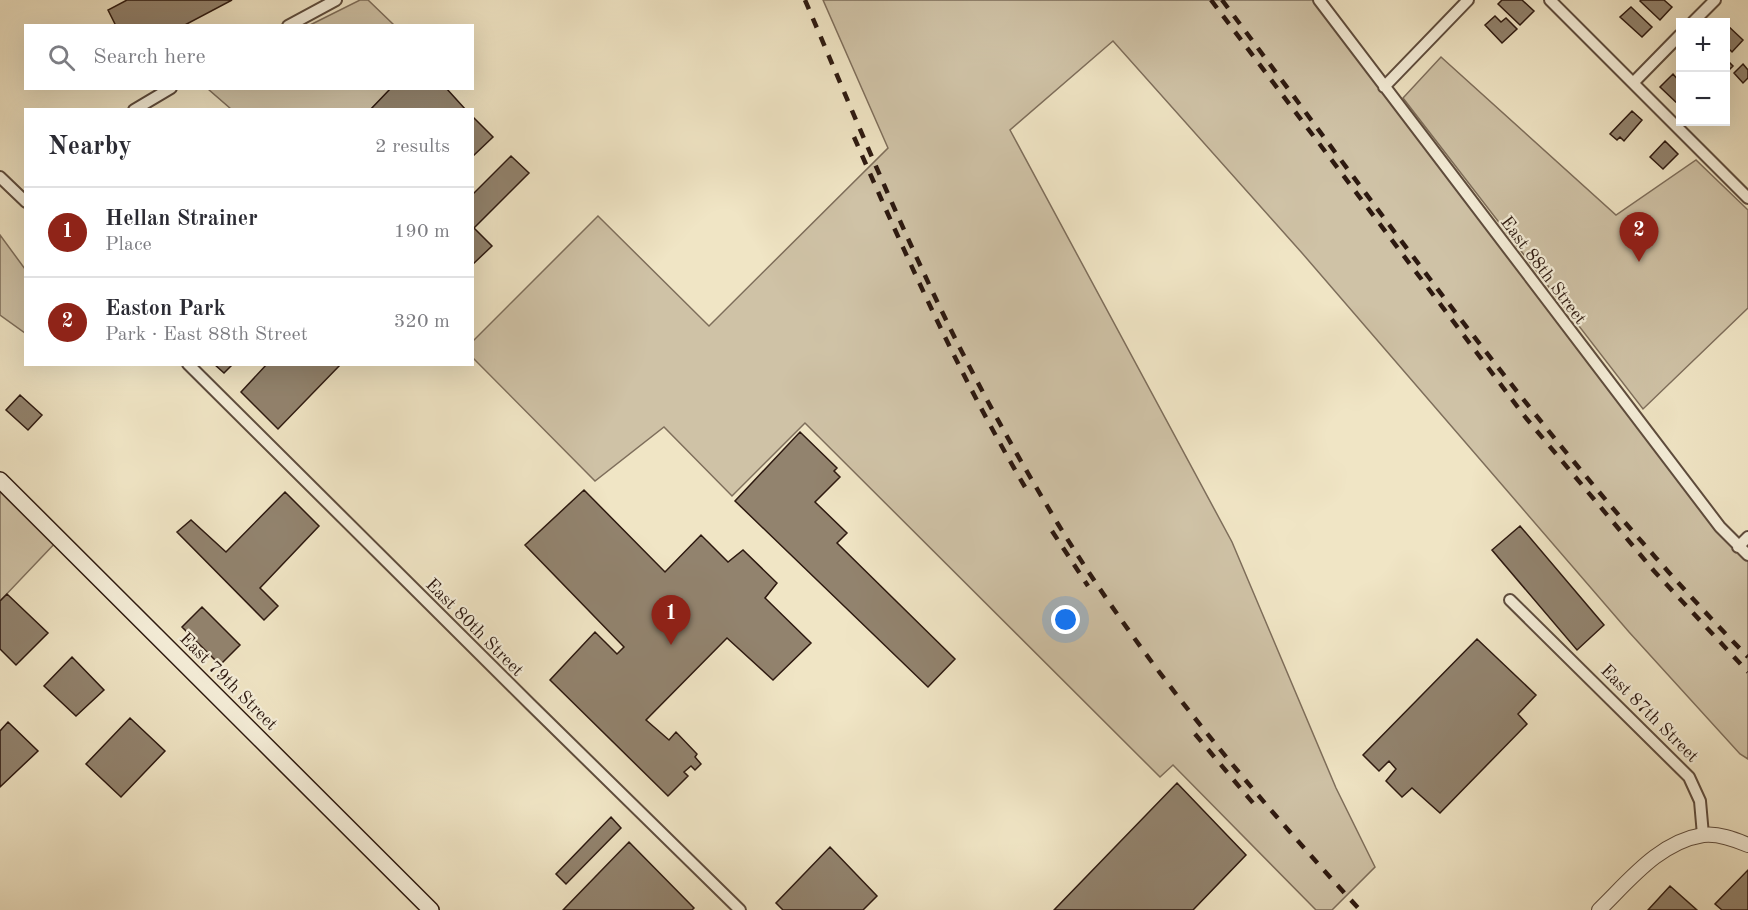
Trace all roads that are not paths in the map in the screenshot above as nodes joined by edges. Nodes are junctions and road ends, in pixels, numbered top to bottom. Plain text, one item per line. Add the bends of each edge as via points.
1 (336, 0) edge
2 (1319, 0) edge
3 (1468, 0) edge
4 (1550, 0) edge
5 (1715, 0) edge
6 (1697, 18) edge
7 (292, 24) edge
8 (1676, 39) edge
9 (1634, 83) junction
10 (1384, 87) junction
11 (168, 90) edge
12 (137, 108) edge
13 (0, 177) edge
14 (1748, 198) edge
15 (24, 200) edge
16 (190, 366) edge
17 (0, 480) edge
18 (1748, 537) edge
19 (1738, 547) junction
20 (1748, 555) edge
21 (1510, 600) dead end
22 (1703, 835) junction
23 (1748, 845) edge
24 (431, 910) edge
25 (740, 910) edge
26 (1599, 910) edge

1 - 7 street
2 - 10 street, East 88th Street
3 - 10 street
4 - 9 street
5 - 6 street
8 - 9 street
9 - 14 street
10 - 19 street, East 88th Street
11 - 12 street
13 - 15 street
16 - 25 street, East 80th Street
17 - 24 main road, East 79th Street
18 - 19 street
19 - 20 street, East 88th Street
21 - 22 street, East 87th Street via 1689,777 1700,801
22 - 23 street via 1731,838
22 - 26 street via 1663,850

